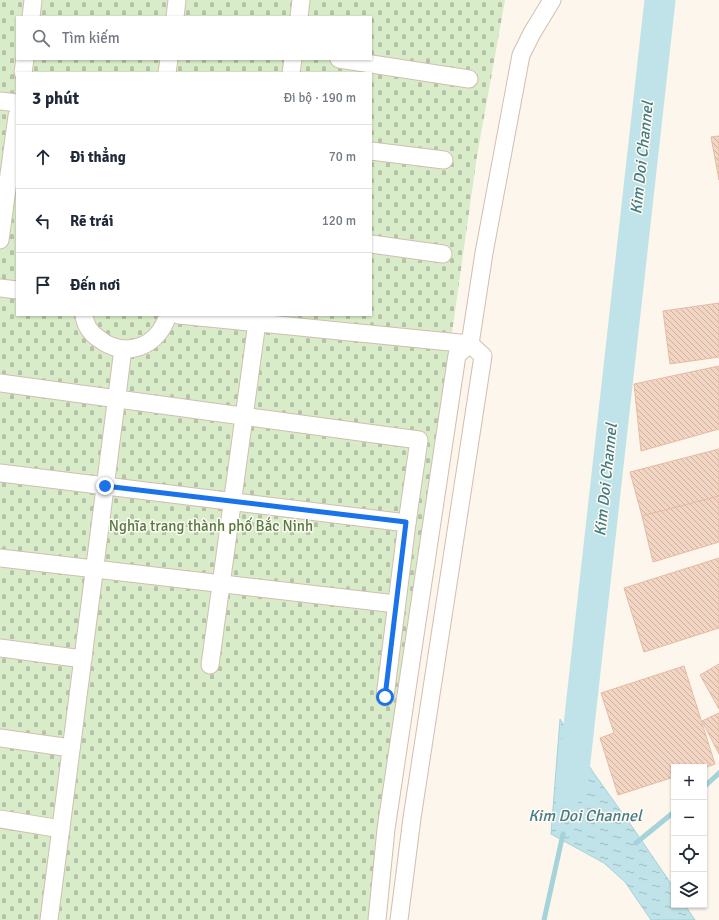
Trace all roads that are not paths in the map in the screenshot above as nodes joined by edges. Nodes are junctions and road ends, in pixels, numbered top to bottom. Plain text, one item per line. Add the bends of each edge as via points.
1 (33, 0) edge
2 (177, 0) edge
3 (301, 0) edge
4 (552, 0) edge
5 (31, 16) edge
6 (175, 16) edge
7 (299, 16) edge
8 (25, 60) edge
9 (169, 60) edge
10 (293, 60) edge
11 (346, 60) edge
12 (23, 72) edge
13 (167, 72) edge
14 (291, 72) edge
15 (469, 79) dead end
16 (0, 101) edge
17 (16, 103) edge
18 (16, 125) edge
19 (372, 151) edge
20 (444, 160) dead end
21 (8, 194) edge
22 (0, 240) edge
23 (372, 244) edge
24 (443, 254) dead end
25 (0, 288) edge
26 (16, 290) edge
27 (84, 316) edge
28 (168, 316) edge
29 (199, 316) edge
30 (257, 319) edge
31 (470, 344) junction
32 (123, 349) junction
33 (0, 383) edge
34 (116, 399) junction
35 (244, 416) junction
36 (0, 473) edge
37 (105, 486) junction
38 (232, 501) junction
39 (406, 522) junction
40 (0, 558) edge
41 (94, 569) junction
42 (221, 584) junction
43 (396, 604) junction
44 (0, 648) edge
45 (83, 659) junction
46 (210, 665) dead end
47 (385, 697) dead end
48 (0, 738) edge
49 (71, 748) junction
50 (0, 820) edge
51 (61, 829) junction
52 (49, 920) edge
53 (377, 920) edge
54 (398, 920) edge

1 - 5 street
2 - 6 street
3 - 7 street
4 - 31 street via 521,55 484,253
8 - 12 street
9 - 13 street
10 - 14 street
11 - 15 street
16 - 17 street
18 - 21 street
19 - 20 street
21 - 22 street
23 - 24 street
25 - 26 street
27 - 32 street via 88,328 103,343
28 - 32 street via 163,328 153,340 133,349
29 - 30 street
30 - 31 street
30 - 35 street
31 - 53 street via 457,355 386,829
31 - 54 street via 483,356
32 - 34 street
33 - 34 street
34 - 35 street
34 - 37 street
35 - 38 street
35 - 39 street via 420,440
36 - 37 street
37 - 38 street
37 - 41 street
38 - 39 street
38 - 42 street
39 - 43 street
40 - 41 street
41 - 42 street
41 - 45 street
42 - 43 street
42 - 46 street
43 - 47 street
44 - 45 street
45 - 49 street
48 - 49 street
49 - 51 street
50 - 51 street
51 - 52 street

